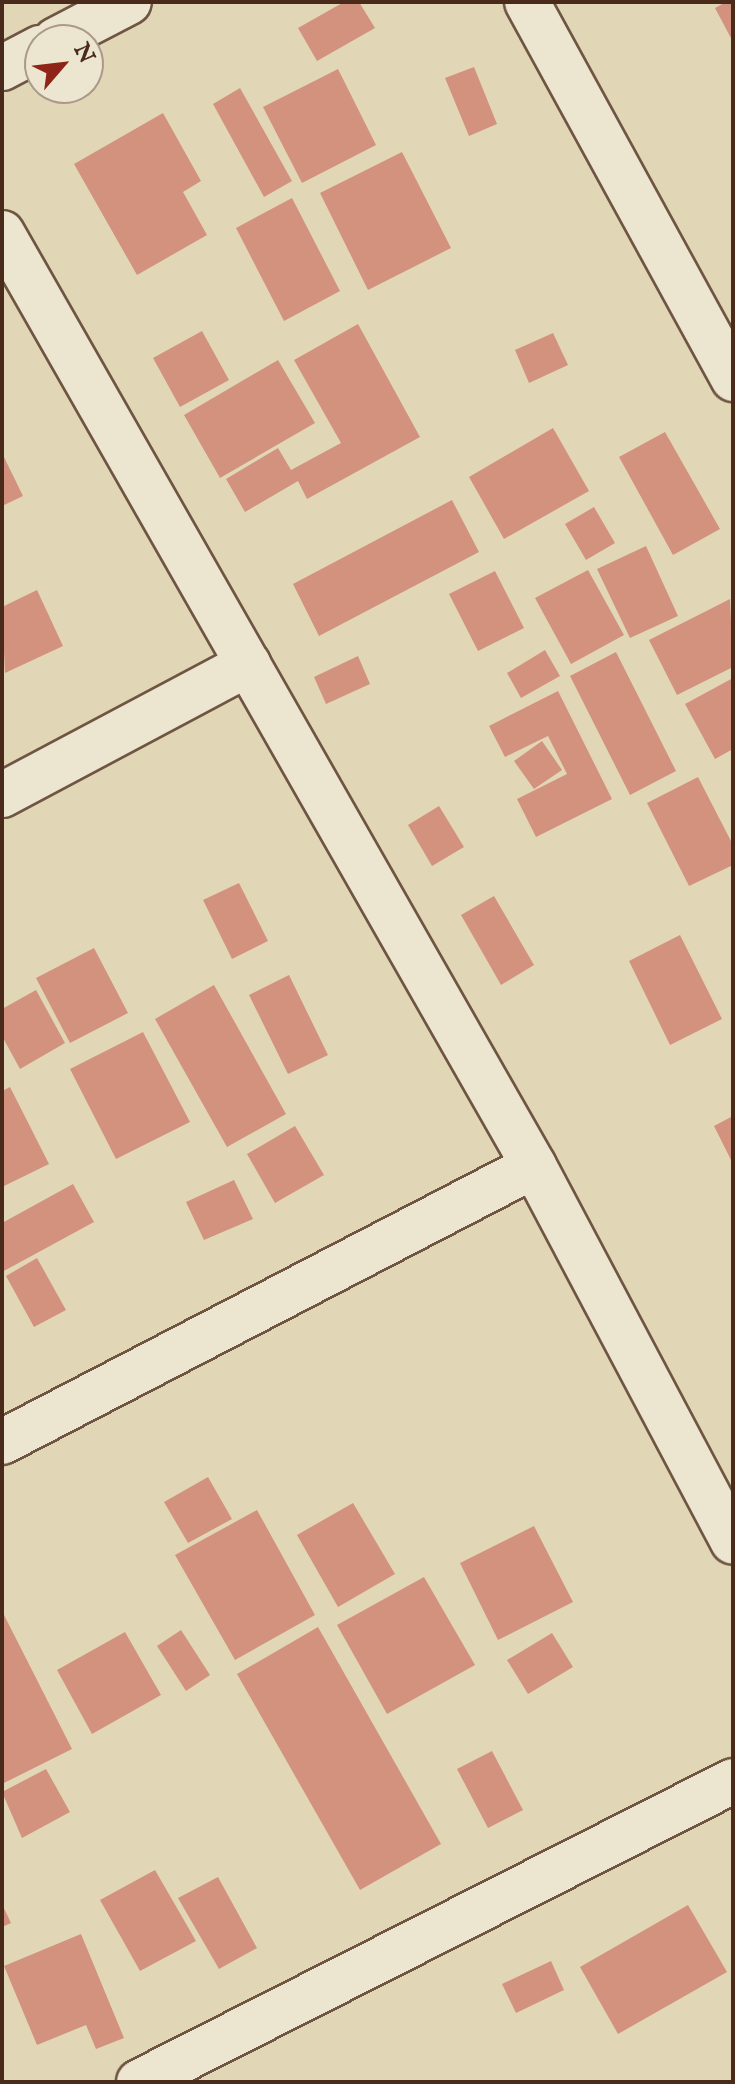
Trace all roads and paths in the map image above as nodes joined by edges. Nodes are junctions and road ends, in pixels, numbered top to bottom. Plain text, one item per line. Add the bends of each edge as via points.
1 (129, 2) edge
2 (527, 2) edge
3 (87, 24) edge
4 (24, 56) edge
5 (2, 68) edge
6 (2, 233) edge
7 (733, 379) edge
8 (248, 664) junction
9 (2, 795) edge
10 (534, 1166) junction
11 (2, 1442) edge
12 (733, 1542) edge
13 (733, 1781) edge
14 (139, 2082) edge

1 - 3 street
2 - 7 street
4 - 5 street
6 - 8 street
8 - 9 street
8 - 10 street
10 - 11 street
10 - 12 street
13 - 14 street

